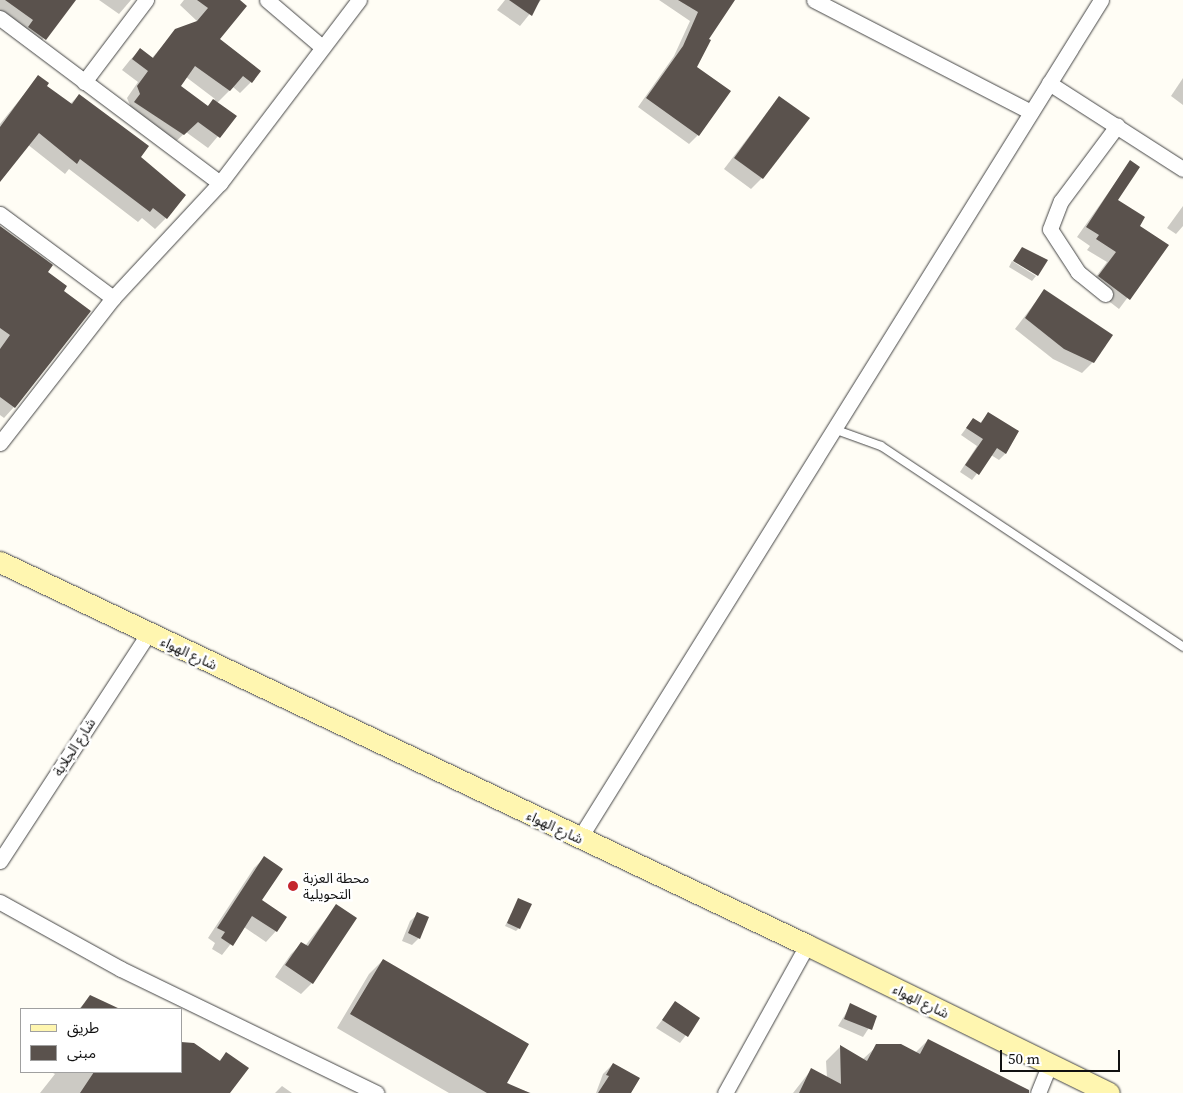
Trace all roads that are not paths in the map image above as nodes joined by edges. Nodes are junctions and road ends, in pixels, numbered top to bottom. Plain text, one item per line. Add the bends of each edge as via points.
1 (146, 0) edge
2 (267, 0) edge
3 (359, 0) edge
4 (814, 0) edge
5 (1100, 0) edge
6 (0, 18) edge
7 (322, 47) junction
8 (84, 82) junction
9 (1049, 82) junction
10 (1031, 112) junction
11 (1117, 126) junction
12 (1183, 169) edge
13 (220, 183) junction
14 (0, 214) edge
15 (1105, 294) dead end
16 (113, 298) junction
17 (834, 429) junction
18 (0, 443) edge
19 (0, 562) edge
20 (148, 634) junction
21 (1183, 647) edge
22 (580, 839) junction
23 (0, 861) edge
24 (0, 902) edge
25 (807, 946) junction
26 (1050, 1064) junction
27 (376, 1093) edge
28 (725, 1093) edge
29 (1038, 1093) edge
30 (1109, 1093) edge

1 - 8 street
2 - 7 street
3 - 7 street
4 - 10 street
5 - 9 street
6 - 8 street
7 - 13 street
8 - 13 street
9 - 10 street
9 - 11 street
10 - 17 street
11 - 12 street
11 - 15 street via 1061,201 1050,229 1078,272
13 - 16 street
14 - 16 street
16 - 18 street
17 - 21 lane via 881,446
17 - 22 street
19 - 20 street, شارع الهواء
20 - 22 street, شارع الهواء
20 - 23 street, شارع الجلابة
22 - 25 street, شارع الهواء
24 - 27 street via 121,969
25 - 26 street, شارع الهواء
25 - 28 street
26 - 29 street
26 - 30 street, شارع الهواء

